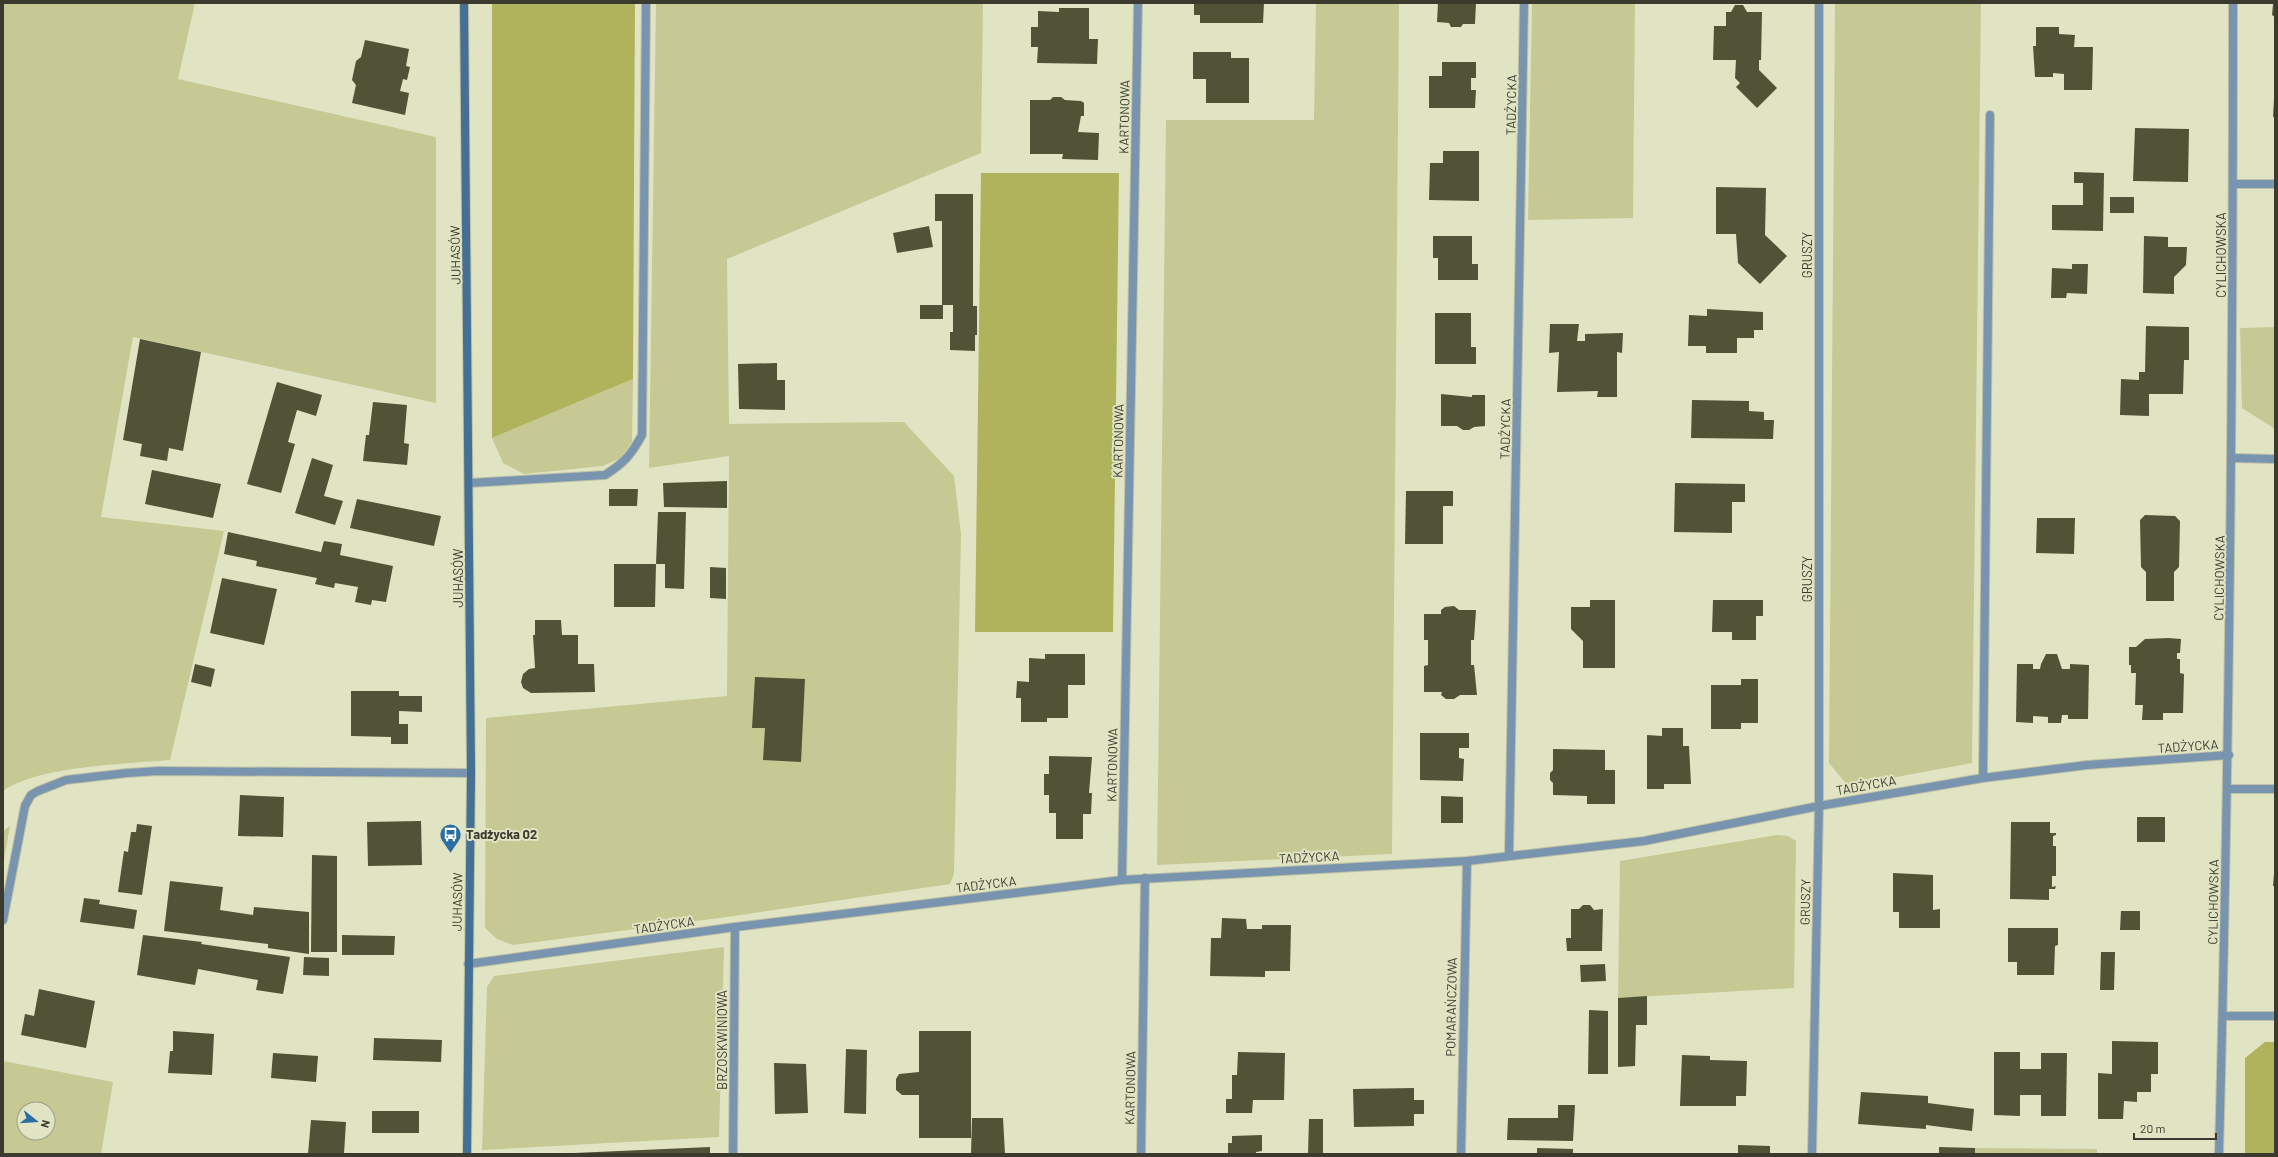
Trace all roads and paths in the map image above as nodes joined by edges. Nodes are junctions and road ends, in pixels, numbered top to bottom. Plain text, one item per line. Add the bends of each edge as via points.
1 (464, 3) edge
2 (646, 3) edge
3 (1138, 3) edge
4 (1524, 3) edge
5 (1820, 3) edge
6 (2233, 3) edge
7 (1990, 115) dead end
8 (2233, 184) junction
9 (2275, 184) edge
10 (2232, 458) junction
11 (2275, 459) edge
12 (470, 483) junction
13 (2229, 755) junction
14 (471, 773) junction
15 (1983, 778) junction
16 (2227, 789) junction
17 (2275, 789) edge
18 (1819, 806) junction
19 (1509, 855) junction
20 (1467, 861) junction
21 (1145, 878) junction
22 (1122, 880) junction
23 (3, 920) edge
24 (735, 927) junction
25 (468, 964) junction
26 (2223, 1016) junction
27 (2275, 1016) edge
28 (466, 1154) edge
29 (733, 1154) edge
30 (1141, 1154) edge
31 (1461, 1154) edge
32 (1812, 1154) edge
33 (2219, 1154) edge

1 - 12 street, JUHASÓW
2 - 12 street via 642,435 623,464 605,475
3 - 22 street, KARTONOWA
4 - 19 street, TADŻYCKA
5 - 18 street, GRUSZY
6 - 8 street, CYLICHOWSKA
7 - 15 street
8 - 9 street
8 - 10 street, CYLICHOWSKA
10 - 11 street
10 - 13 street, CYLICHOWSKA
12 - 14 street, JUHASÓW
13 - 15 street, TADŻYCKA via 2087,765
13 - 16 street, CYLICHOWSKA
14 - 23 street via 158,771 66,780 31,795 25,806
14 - 25 street, JUHASÓW
15 - 18 street, TADŻYCKA
16 - 17 street
16 - 26 street, CYLICHOWSKA
18 - 19 street, TADŻYCKA via 1644,841
18 - 32 street, GRUSZY
19 - 20 street, TADŻYCKA
20 - 21 street, TADŻYCKA
20 - 31 street, POMARAŃCZOWA
21 - 22 street, TADŻYCKA
21 - 30 street, KARTONOWA
22 - 24 street, TADŻYCKA
24 - 25 street, TADŻYCKA
24 - 29 street, BRZOSKWINIOWA
25 - 28 street, JUHASÓW
26 - 27 street
26 - 33 street, CYLICHOWSKA

